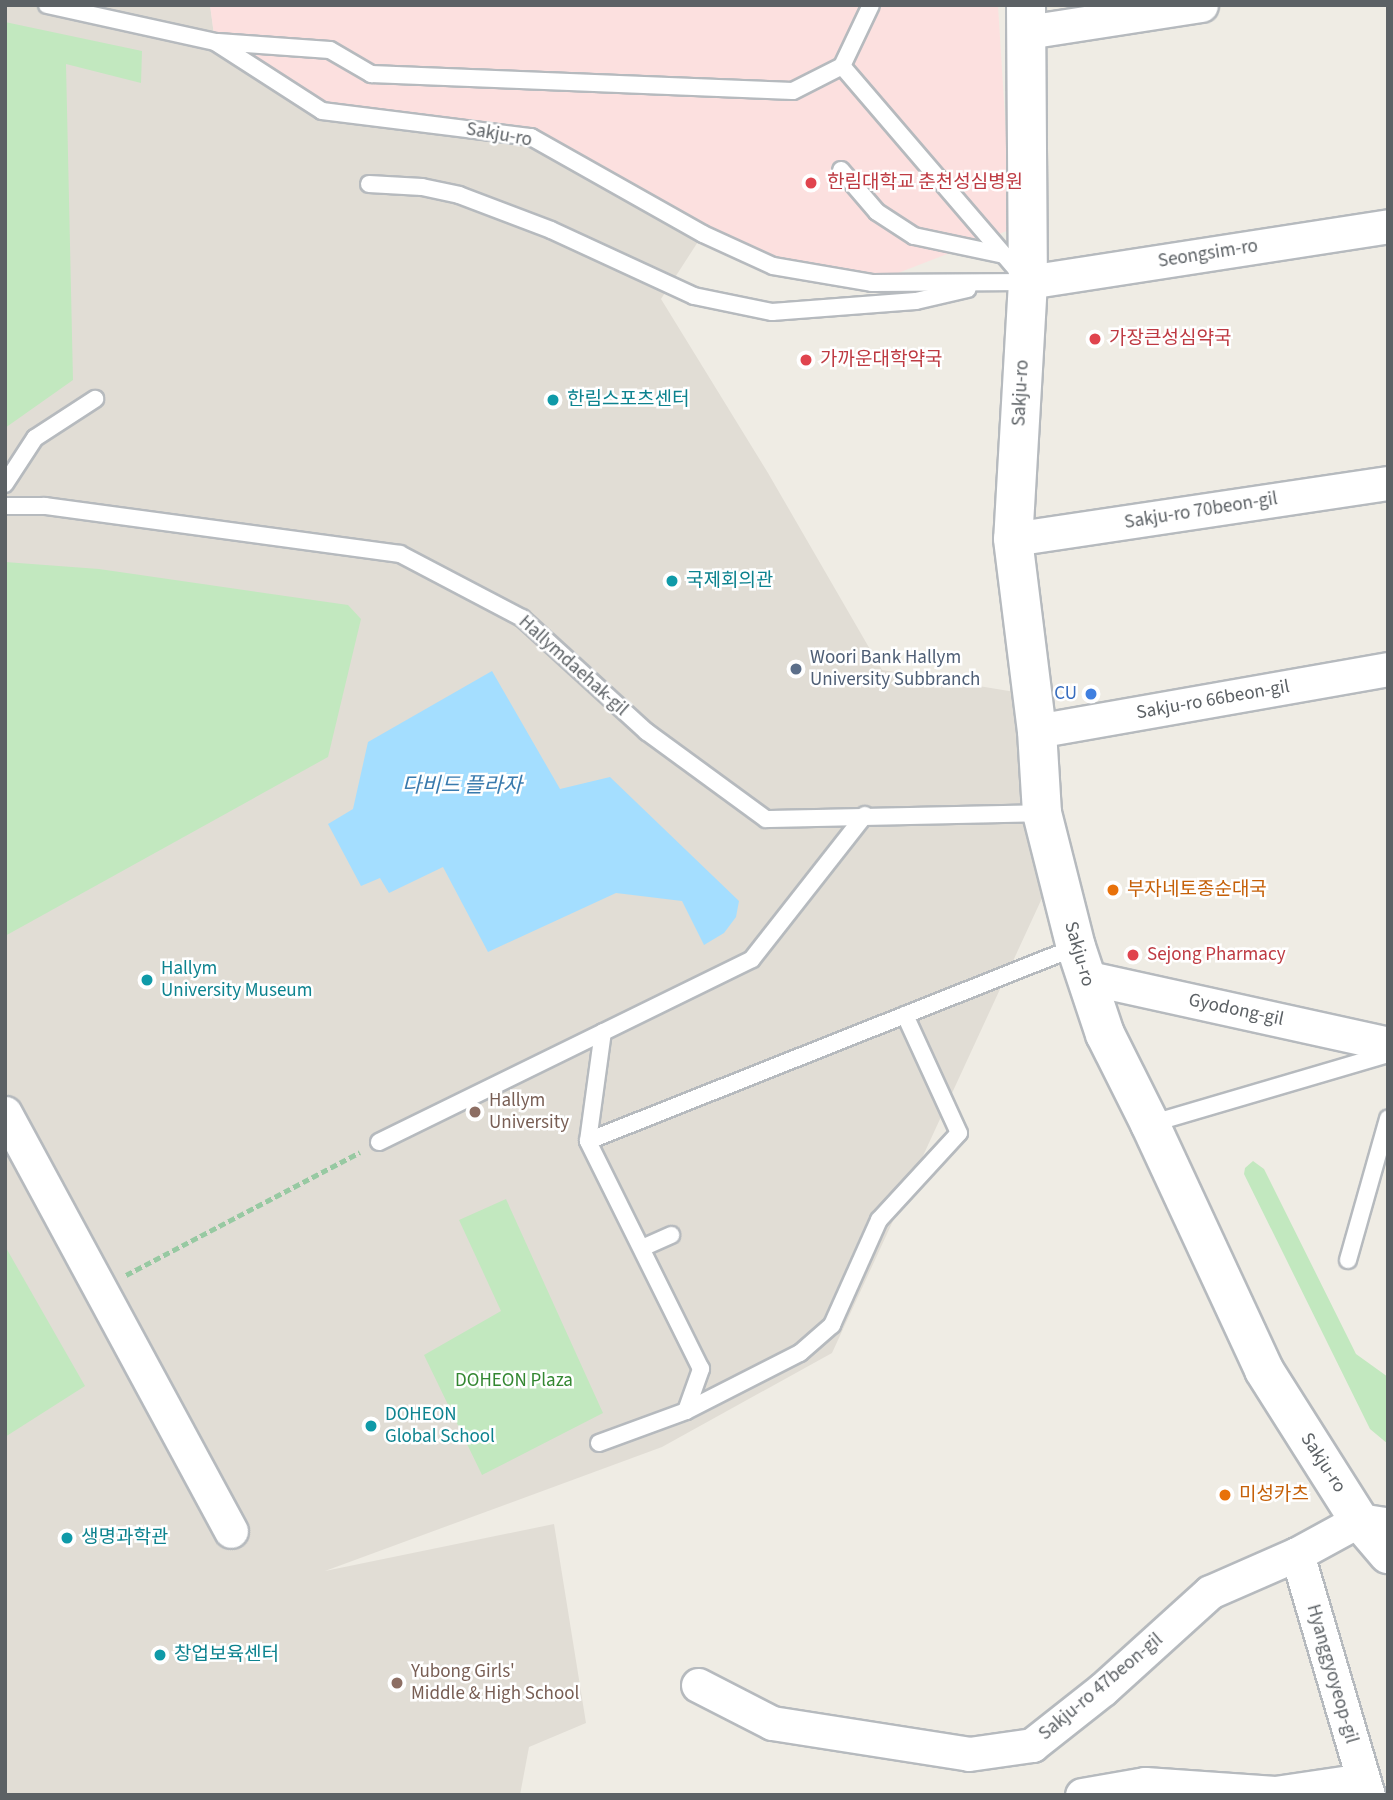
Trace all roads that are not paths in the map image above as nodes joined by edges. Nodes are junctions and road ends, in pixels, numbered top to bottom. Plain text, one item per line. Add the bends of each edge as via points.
1 (47, 5) edge
2 (871, 5) edge
3 (1201, 5) edge
4 (1027, 19) edge
5 (215, 41) junction
6 (842, 66) junction
7 (841, 170) dead end
8 (369, 184) dead end
9 (1388, 226) edge
10 (1010, 273) junction
11 (95, 400) dead end
12 (1388, 483) edge
13 (5, 484) edge
14 (5, 506) edge
15 (1013, 539) junction
16 (1388, 670) edge
17 (1037, 731) junction
18 (1042, 813) junction
19 (865, 816) junction
20 (1080, 962) junction
21 (905, 1015) junction
22 (603, 1032) junction
23 (1388, 1044) edge
24 (1388, 1054) edge
25 (5, 1113) edge
26 (1388, 1119) edge
27 (1150, 1124) junction
28 (588, 1141) junction
29 (379, 1142) road end
30 (671, 1235) dead end
31 (642, 1248) junction
32 (1348, 1260) dead end
33 (686, 1411) junction
34 (599, 1443) dead end
35 (1373, 1522) edge
36 (231, 1531) dead end
37 (1297, 1554) junction
38 (1388, 1554) edge
39 (698, 1685) dead end
40 (1366, 1787) edge
41 (1082, 1795) edge

1 - 5 lane, Sakju-ro
2 - 6 lane
3 - 4 street
4 - 10 street, Sakju-ro
5 - 6 lane via 330,50 371,74 738,89 793,91
5 - 10 lane, Sakju-ro via 322,111 531,138 703,234 774,266 872,283
6 - 10 lane
7 - 10 lane via 877,212 914,236
8 - 10 lane via 459,195 551,230 694,296 772,312 916,301
9 - 10 street, Seongsim-ro
10 - 15 street, Sakju-ro
11 - 13 lane via 36,438
12 - 15 street, Sakju-ro 70beon-gil
14 - 19 lane, Hallymdaehak-gil via 45,506 400,554 522,618 647,732 766,819
15 - 17 street, Sakju-ro
16 - 17 street, Sakju-ro 66beon-gil
17 - 18 street, Sakju-ro
18 - 19 lane, Hallymdaehak-gil
18 - 20 street, Sakju-ro
19 - 22 lane via 751,959
20 - 21 lane
20 - 23 street, Gyodong-gil
20 - 27 street, Sakju-ro via 1105,1034
21 - 28 lane
21 - 33 lane via 959,1133 878,1220 832,1325 800,1353
22 - 28 lane
22 - 29 lane
24 - 27 lane
25 - 36 street
26 - 32 lane
27 - 35 street, Sakju-ro via 1264,1370
28 - 31 lane
30 - 31 lane
31 - 33 lane via 701,1369
33 - 34 lane
35 - 37 street, Sakju-ro 47beon-gil
35 - 38 street, Sakju-ro
37 - 39 street, Sakju-ro 47beon-gil via 1210,1592 1103,1689 1032,1745 969,1754 772,1723
37 - 40 street, Hyanggyoyeop-gil
40 - 41 street via 1275,1793 1145,1784

